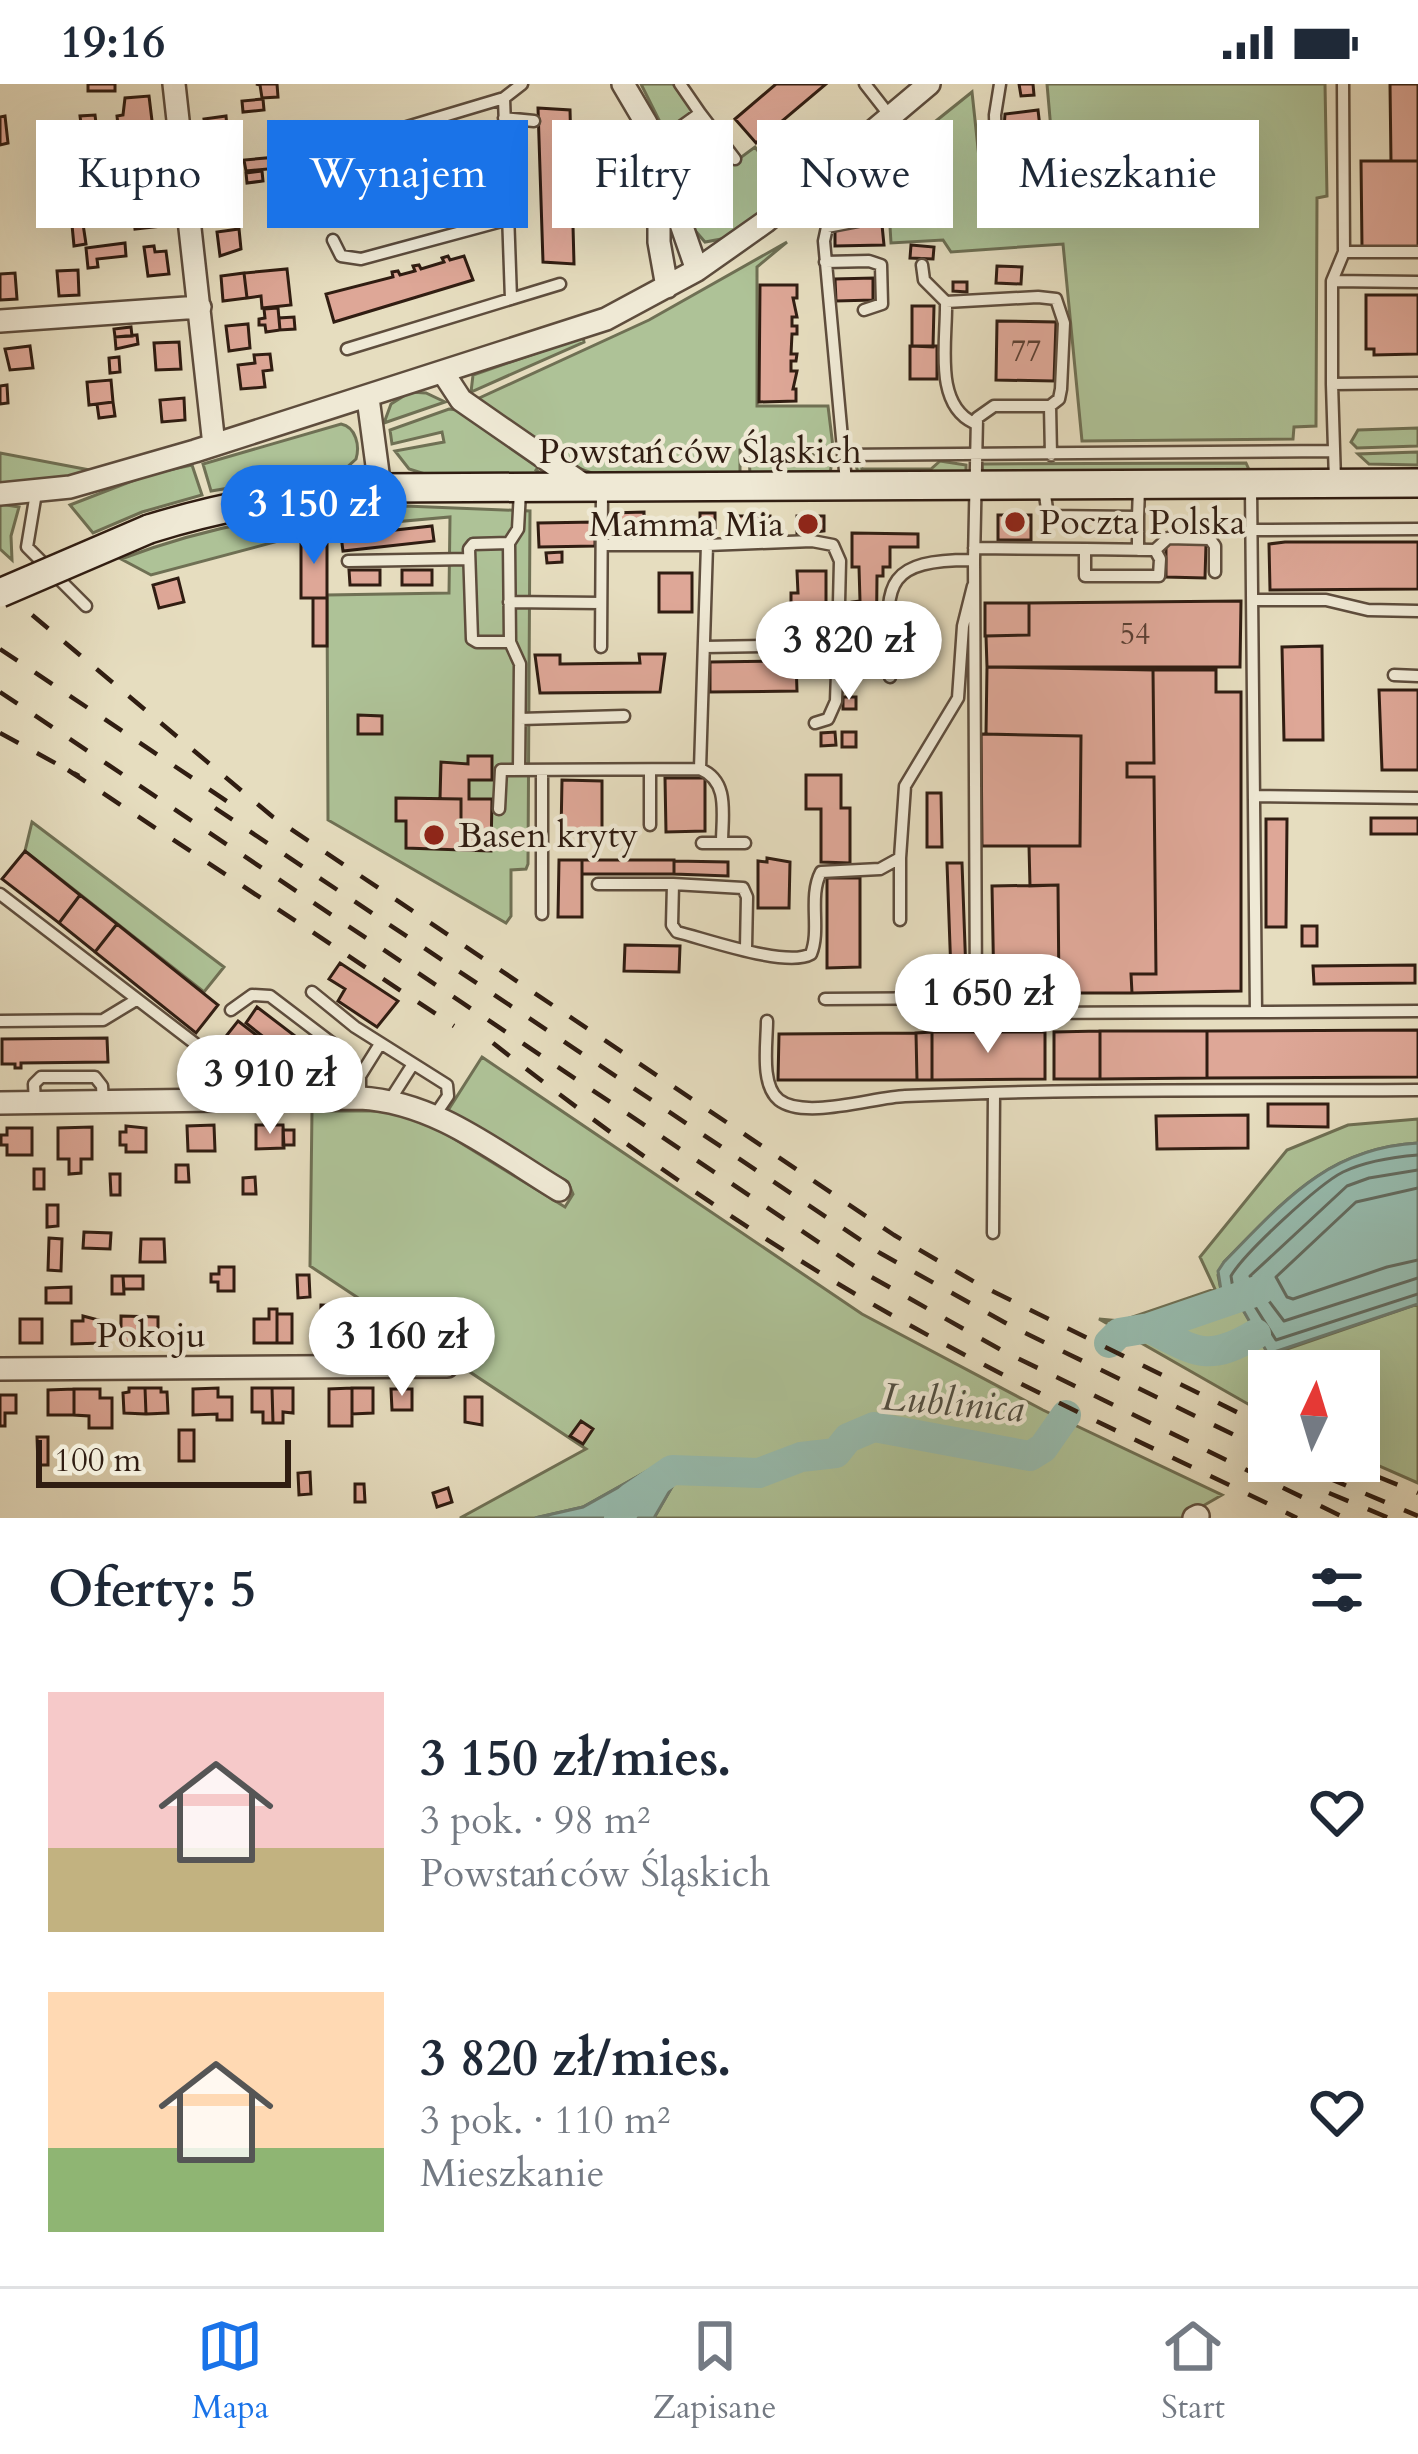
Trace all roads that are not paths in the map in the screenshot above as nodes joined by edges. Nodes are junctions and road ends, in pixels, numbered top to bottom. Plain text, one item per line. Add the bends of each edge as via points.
1 (174, 84) edge
2 (522, 84) edge
3 (623, 84) edge
4 (680, 84) edge
5 (865, 84) edge
6 (929, 84) edge
7 (1000, 84) edge
8 (1343, 84) edge
9 (504, 98) junction
10 (700, 113) junction
11 (890, 116) junction
12 (504, 118) joint
13 (430, 120) edge
14 (644, 120) edge
15 (692, 120) edge
16 (995, 120) edge
17 (534, 121) dead end
18 (735, 159) dead end
19 (476, 228) edge
20 (508, 228) edge
21 (659, 228) edge
22 (682, 228) edge
23 (828, 228) edge
24 (333, 240) dead end
25 (1344, 252) junction
26 (1418, 252) edge
27 (826, 262) junction
28 (922, 265) dead end
29 (697, 270) junction
30 (1332, 281) junction
31 (1418, 282) edge
32 (560, 284) dead end
33 (667, 287) junction
34 (511, 299) junction
35 (946, 302) junction
36 (200, 308) junction
37 (864, 310) dead end
38 (0, 321) edge
39 (347, 349) dead end
40 (444, 374) junction
41 (1418, 383) edge
42 (1332, 384) junction
43 (368, 398) junction
44 (1050, 406) junction
45 (974, 423) junction
46 (214, 445) junction
47 (1333, 452) junction
48 (1250, 453) junction
49 (843, 455) junction
50 (1051, 455) junction
51 (974, 470) junction
52 (1418, 483) edge
53 (1044, 484) junction
54 (1139, 484) junction
55 (1254, 484) junction
56 (1335, 484) junction
57 (846, 486) junction
58 (380, 488) junction
59 (520, 488) junction
60 (595, 488) junction
61 (36, 493) junction
62 (0, 494) edge
63 (1138, 518) junction
64 (1418, 529) edge
65 (1252, 530) junction
66 (509, 543) junction
67 (602, 545) junction
68 (707, 545) junction
69 (1085, 549) junction
70 (1138, 550) junction
71 (1155, 550) junction
72 (974, 554) junction
73 (470, 559) junction
74 (348, 561) dead end
75 (1216, 572) dead end
76 (974, 586) junction
77 (0, 593) edge
78 (1253, 600) junction
79 (509, 602) junction
80 (602, 603) junction
81 (86, 606) dead end
82 (1418, 611) edge
83 (510, 642) junction
84 (838, 645) junction
85 (602, 647) dead end
86 (705, 647) junction
87 (1394, 675) dead end
88 (1418, 676) edge
89 (890, 677) dead end
90 (625, 716) dead end
91 (520, 719) junction
92 (815, 722) dead end
93 (700, 769) junction
94 (519, 770) junction
95 (650, 770) junction
96 (542, 771) junction
97 (1256, 796) junction
98 (1418, 797) edge
99 (500, 808) dead end
100 (650, 825) dead end
101 (703, 843) dead end
102 (722, 843) junction
103 (745, 843) dead end
104 (900, 858) junction
105 (598, 884) dead end
106 (673, 884) junction
107 (0, 894) edge
108 (542, 914) dead end
109 (900, 920) dead end
110 (746, 948) junction
111 (312, 992) dead end
112 (976, 998) junction
113 (825, 999) dead end
114 (136, 1000) junction
115 (231, 1010) dead end
116 (1418, 1011) edge
117 (1256, 1012) junction
118 (767, 1021) dead end
119 (0, 1022) edge
120 (380, 1044) junction
121 (202, 1049) dead end
122 (413, 1064) junction
123 (360, 1087) junction
124 (1418, 1090) edge
125 (994, 1094) junction
126 (390, 1100) junction
127 (0, 1103) edge
128 (435, 1115) junction
129 (559, 1190) dead end
130 (993, 1233) dead end
131 (447, 1366) dead end
132 (0, 1369) edge

1 - 36 street
2 - 9 lane
3 - 14 street
4 - 10 lane
5 - 11 lane
6 - 11 street
7 - 16 lane
8 - 25 lane
9 - 12 lane
9 - 13 lane
10 - 15 lane
10 - 18 lane
11 - 29 street
12 - 17 lane
19 - 24 lane via 361,260 341,256
20 - 34 lane
21 - 33 street
22 - 29 street
23 - 27 lane
25 - 26 lane
25 - 30 lane
27 - 37 lane via 881,266 882,304
27 - 49 lane
28 - 35 lane via 927,284
29 - 33 street
30 - 31 lane
30 - 42 lane
32 - 34 lane
33 - 40 street via 584,328
34 - 39 lane
35 - 44 lane via 1055,299 1064,323 1061,388
35 - 45 lane via 947,393
36 - 38 street
36 - 46 street
40 - 43 street
40 - 60 street via 460,400
41 - 42 lane
42 - 47 lane
43 - 46 street
43 - 58 street
44 - 45 lane via 988,408
44 - 50 lane
45 - 51 lane
46 - 61 street
47 - 48 lane
47 - 56 lane
48 - 50 lane
48 - 55 lane
49 - 51 lane
49 - 57 lane
50 - 51 lane
51 - 53 main road, Powstańców Śląskich
51 - 57 main road, Powstańców Śląskich
51 - 72 lane
52 - 56 main road, Powstańców Śląskich
53 - 54 main road, Powstańców Śląskich
53 - 63 lane via 1048,516
54 - 55 main road, Powstańców Śląskich
54 - 63 lane
55 - 56 main road, Powstańców Śląskich
55 - 65 lane
57 - 60 main road, Powstańców Śląskich
58 - 59 main road, Powstańców Śląskich
58 - 77 main road, Powstańców Śląskich, bridge via 237,504 149,529
59 - 60 main road, Powstańców Śląskich
59 - 66 lane via 518,530
60 - 67 lane
61 - 62 street
61 - 81 lane via 29,553
63 - 70 lane
64 - 65 lane
65 - 78 lane
66 - 73 lane via 472,544
66 - 79 lane
67 - 68 lane
67 - 80 lane
68 - 84 lane via 832,545 839,561
68 - 86 lane
69 - 70 lane
69 - 71 lane via 1085,576 1159,576
69 - 72 lane
70 - 71 lane
71 - 75 lane via 1168,538 1210,539
72 - 76 lane
72 - 89 lane via 923,562 896,579
73 - 74 lane
73 - 83 lane via 472,639
76 - 104 lane via 958,698 905,786
76 - 112 lane
78 - 82 lane
78 - 97 lane
79 - 80 lane
79 - 83 lane
80 - 85 lane
83 - 91 lane via 520,659
84 - 86 lane
84 - 92 lane via 834,708
86 - 93 lane
87 - 88 lane
90 - 91 lane
91 - 94 lane
93 - 95 lane
93 - 102 lane via 720,783
94 - 96 lane
94 - 99 lane via 501,770
95 - 96 lane
95 - 100 lane
96 - 108 lane
97 - 98 lane
97 - 117 lane
101 - 102 lane
102 - 103 lane
104 - 109 lane
104 - 110 lane via 880,869 820,872 807,957
105 - 106 lane
106 - 110 lane via 677,932
106 - 110 lane via 743,888
107 - 114 lane
111 - 120 lane
112 - 113 lane
112 - 117 lane via 994,1013
114 - 119 lane via 103,1020
114 - 121 lane
115 - 123 lane via 252,995 270,996 341,1049
116 - 117 lane
118 - 125 lane via 768,1078 783,1103
120 - 122 lane
120 - 123 lane
122 - 126 lane
122 - 128 lane via 450,1090
123 - 126 street
123 - 127 street
124 - 125 lane
125 - 130 lane
126 - 128 street
128 - 129 street
131 - 132 street, Pokoju

